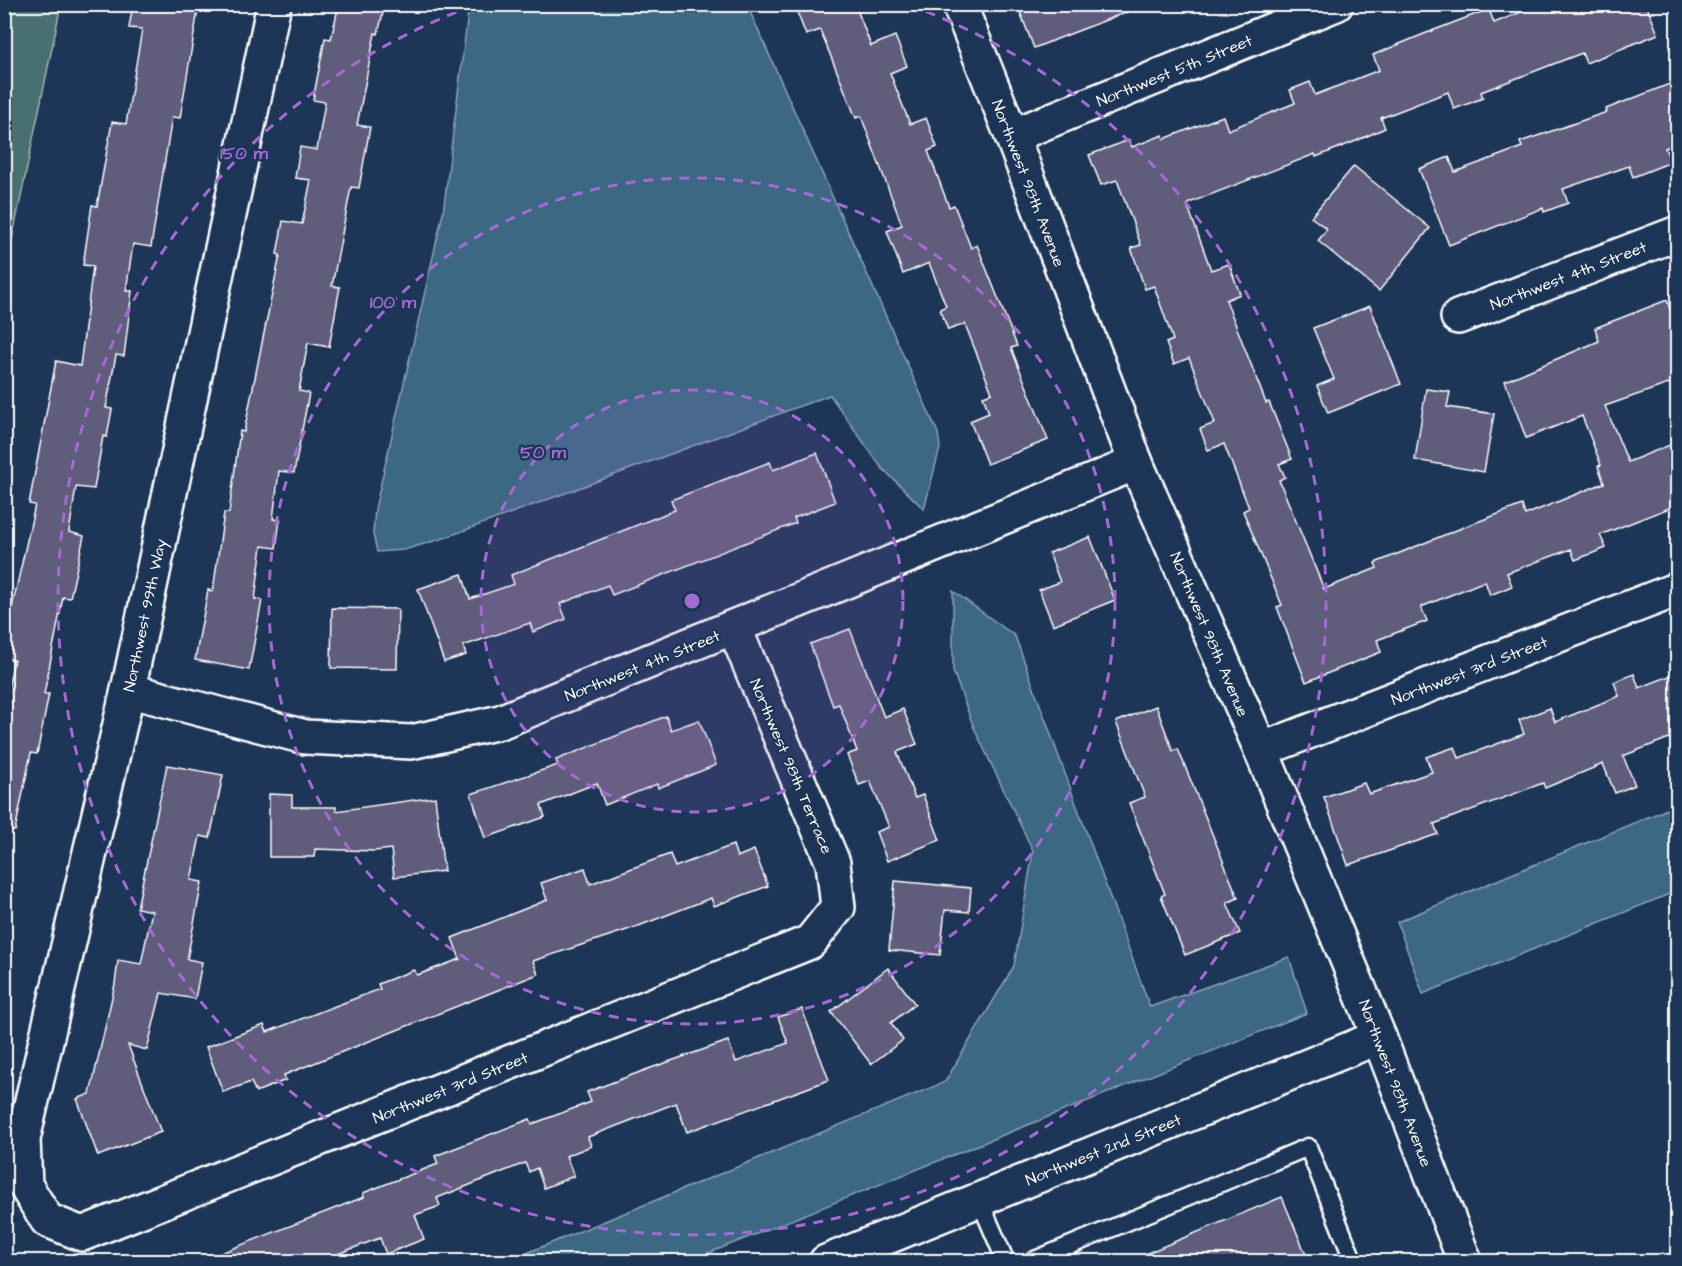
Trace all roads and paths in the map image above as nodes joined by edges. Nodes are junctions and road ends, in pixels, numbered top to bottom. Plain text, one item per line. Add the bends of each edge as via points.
1 (274, 4) edge
2 (959, 4) edge
3 (1336, 4) edge
4 (1012, 136) junction
5 (1677, 233) edge
6 (1458, 317) dead end
7 (1136, 463) junction
8 (1677, 589) edge
9 (734, 627) junction
10 (128, 690) junction
11 (1261, 750) junction
12 (838, 907) joint
13 (1379, 1037) junction
14 (979, 1199) junction
15 (47, 1220) joint
16 (826, 1262) edge
17 (1006, 1262) edge
18 (1030, 1262) edge
19 (1354, 1262) edge
20 (1465, 1262) edge

1 - 10 street, Northwest 99th Way
2 - 4 street, Northwest 98th Avenue
3 - 4 street, Northwest 5th Street
4 - 7 street, Northwest 98th Avenue
5 - 6 street, Northwest 4th Street
7 - 9 street, Northwest 4th Street
7 - 11 street, Northwest 98th Avenue
8 - 11 street, Northwest 3rd Street
9 - 10 street, Northwest 4th Street via 500,722 411,742 305,737
9 - 12 street, Northwest 98th Terrace via 832,863
10 - 15 street, Northwest 99th Way via 23,1139 25,1185
11 - 13 street, Northwest 98th Avenue
12 - 15 street, Northwest 3rd Street via 810,942 82,1234
13 - 14 street, Northwest 2nd Street
13 - 20 street, Northwest 98th Avenue
14 - 16 street, Northwest 2nd Street
14 - 17 lane
18 - 19 lane via 1308,1147

